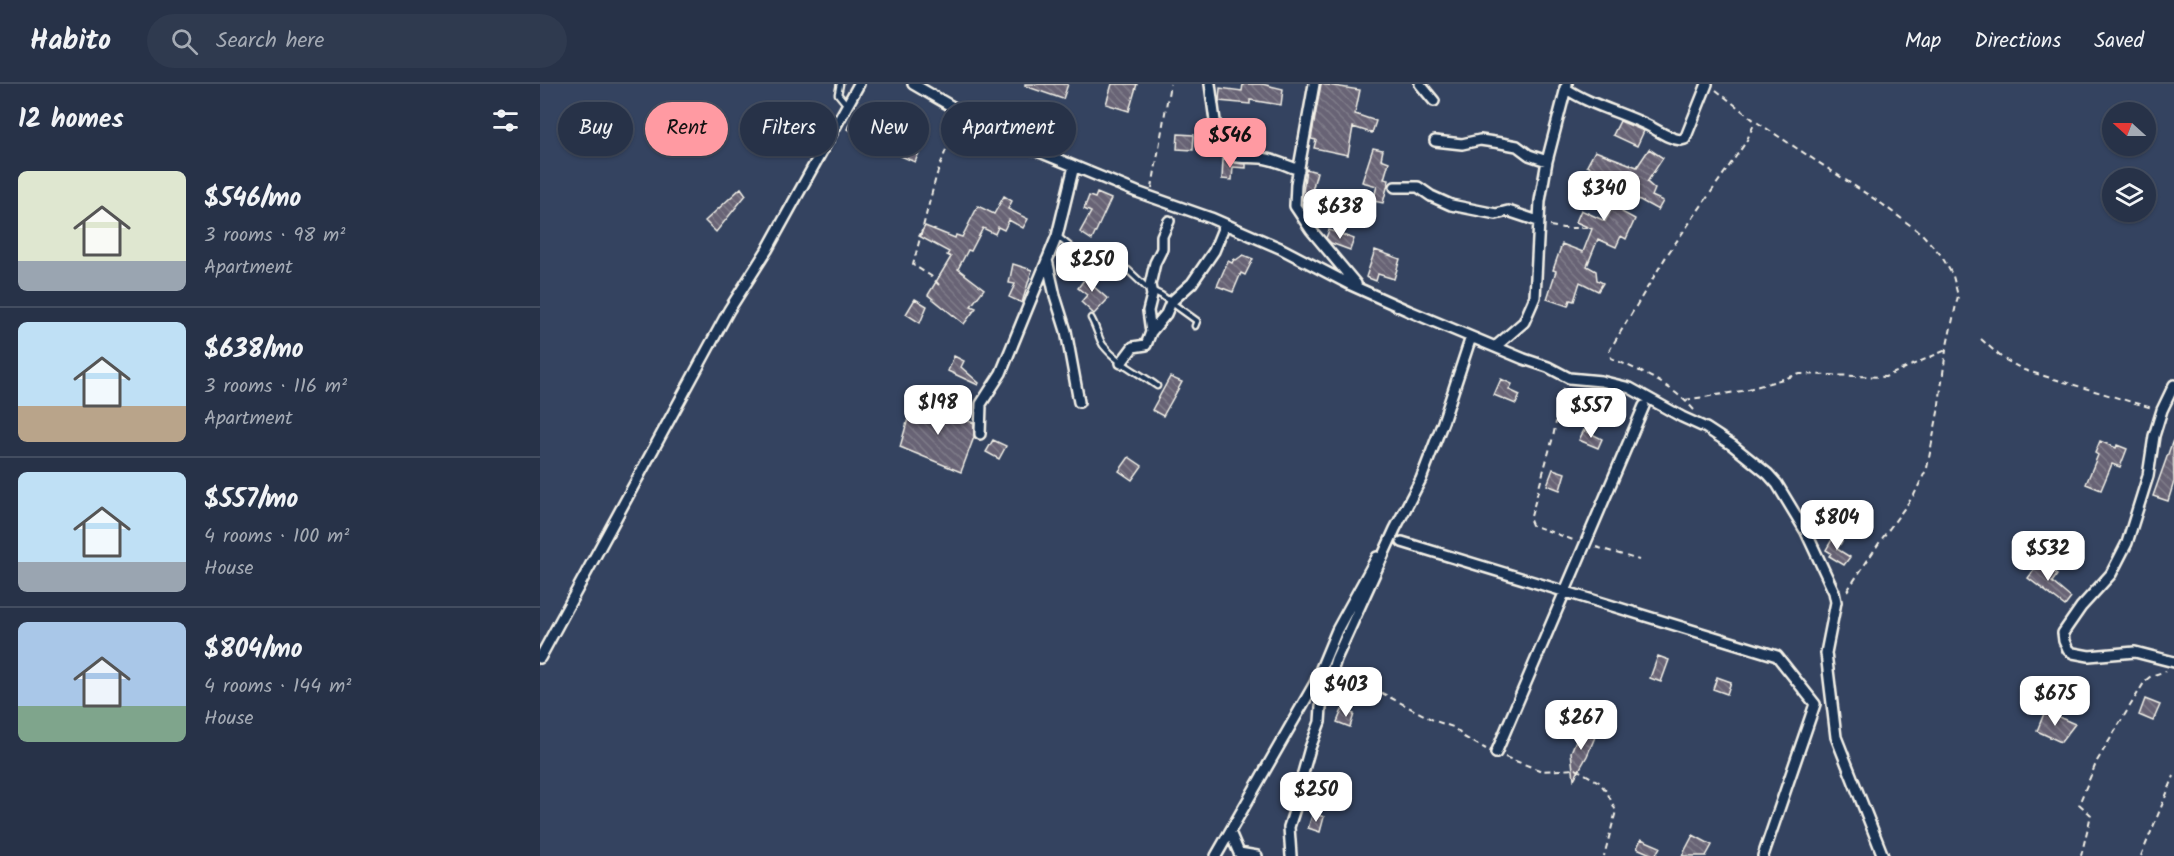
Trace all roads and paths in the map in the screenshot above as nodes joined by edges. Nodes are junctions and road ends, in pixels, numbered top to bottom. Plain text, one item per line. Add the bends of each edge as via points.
1 (840, 84) edge
2 (859, 84) edge
3 (913, 84) edge
4 (1170, 84) edge
5 (1210, 84) edge
6 (1314, 84) edge
7 (1420, 84) edge
8 (1566, 86) edge
9 (1712, 87) edge
10 (1434, 100) dead end
11 (945, 102) edge
12 (847, 106) junction
13 (1755, 121) junction
14 (1435, 141) dead end
15 (944, 156) edge
16 (1050, 156) edge
17 (1547, 161) junction
18 (1074, 166) junction
19 (1299, 170) junction
20 (1395, 187) dead end
21 (1150, 196) junction
22 (1169, 221) dead end
23 (1538, 222) junction
24 (1225, 224) junction
25 (1591, 228) dead end
26 (1057, 236) junction
27 (1047, 260) junction
28 (939, 285) dead end
29 (1359, 288) junction
30 (1151, 290) junction
31 (1171, 302) junction
32 (1091, 318) dead end
33 (1195, 326) dead end
34 (1151, 332) junction
35 (1471, 337) junction
36 (1981, 339) dead end
37 (1495, 347) junction
38 (1946, 350) junction
39 (1121, 363) junction
40 (1565, 376) junction
41 (2174, 385) edge
42 (1157, 386) dead end
43 (1685, 400) junction
44 (1079, 402) dead end
45 (1644, 406) dead end
46 (2162, 410) junction
47 (1698, 414) dead end
48 (980, 434) dead end
49 (1395, 529) junction
50 (1402, 542) dead end
51 (1585, 544) junction
52 (1639, 560) dead end
53 (1566, 590) junction
54 (1833, 611) junction
55 (540, 658) edge
56 (2173, 666) edge
57 (1496, 753) dead end
58 (2174, 776) edge
59 (1230, 832) junction
60 (1239, 854) edge
61 (1216, 856) edge
62 (1228, 856) edge
63 (1257, 856) edge
64 (1291, 856) edge
65 (1763, 856) edge
66 (1883, 856) edge
67 (2081, 856) edge
68 (2141, 856) edge

1 - 12 lane via 838,94
2 - 12 street
3 - 11 street
4 - 21 path
5 - 19 street via 1222,150 1235,158 1260,158
6 - 19 street
7 - 10 street
8 - 9 street via 1588,101 1681,141
8 - 17 street
9 - 13 path
12 - 55 street via 729,310
13 - 38 path via 1894,213 1941,255 1953,276 1958,296
13 - 43 path via 1746,142 1661,265 1609,351 1611,358 1653,376
14 - 17 street via 1462,144 1480,140 1517,146
15 - 28 path via 913,264
16 - 18 street
17 - 23 street
18 - 21 street
18 - 26 street
19 - 29 street via 1294,198 1298,212
20 - 23 street via 1418,187 1451,205 1496,214 1508,211
21 - 24 street
22 - 30 street via 1149,285
23 - 25 path via 1563,228
23 - 37 street via 1535,297 1524,322
24 - 29 street
24 - 31 street via 1214,251 1192,283
26 - 27 street
26 - 30 lane via 1098,264 1128,270
27 - 44 street
27 - 48 street via 1001,373 981,404
29 - 35 street
30 - 31 lane
30 - 34 street
31 - 33 lane via 1197,321
31 - 34 street
32 - 39 lane via 1101,342
34 - 39 street via 1146,345 1133,348
35 - 37 street
35 - 49 street via 1421,479
36 - 46 path via 2002,358 2024,370
37 - 40 street
38 - 43 path via 1886,376 1800,374 1742,391
38 - 54 path via 1924,477
39 - 42 lane
40 - 51 path via 1530,524
40 - 54 street via 1630,388 1719,435 1768,474 1794,510 1826,574 1835,597
41 - 46 street
43 - 47 path
45 - 51 street
46 - 56 street via 2148,476 2127,543 2111,574 2063,633 2073,654 2135,652
49 - 59 street via 1368,571 1336,630 1315,683
49 - 64 street via 1343,641 1323,700 1289,827
50 - 53 street
51 - 52 path
51 - 53 street
53 - 57 street
53 - 65 street via 1777,656 1815,704
54 - 66 street via 1826,653 1836,737
56 - 67 path via 2145,681 2097,761 2079,804 2091,815
58 - 68 path
59 - 60 street
59 - 61 street
60 - 62 street
60 - 63 street

